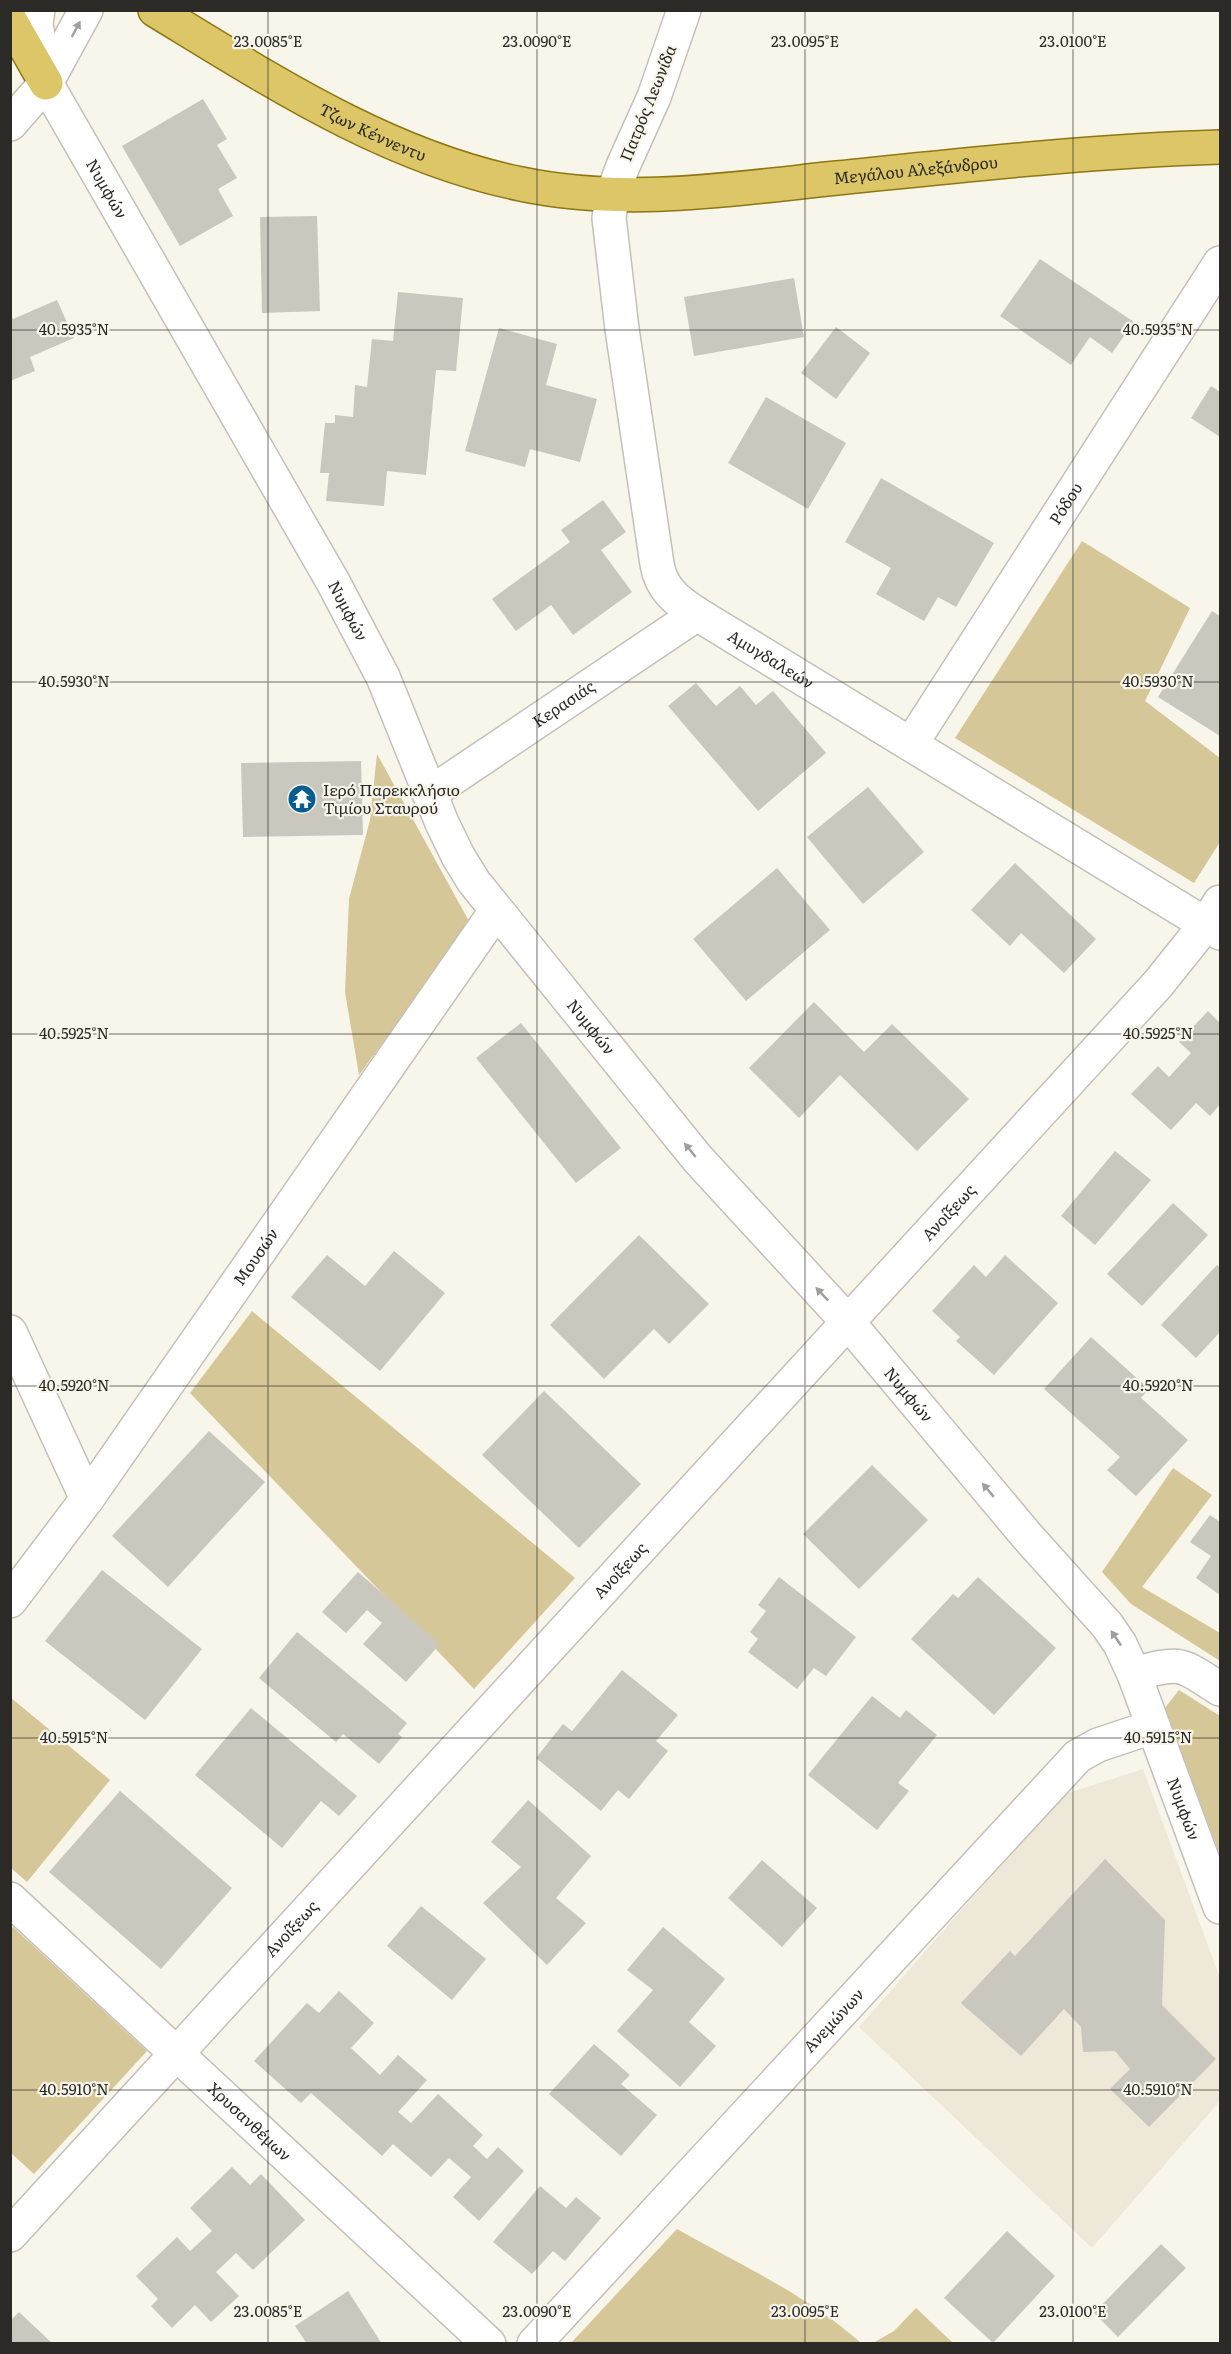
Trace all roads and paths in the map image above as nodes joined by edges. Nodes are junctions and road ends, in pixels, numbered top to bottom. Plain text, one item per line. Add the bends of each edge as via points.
1 (38, 10) edge
2 (86, 10) edge
3 (155, 10) edge
4 (684, 10) edge
5 (10, 20) edge
6 (46, 83) junction
7 (10, 124) edge
8 (1221, 147) edge
9 (612, 196) junction
10 (1221, 263) edge
11 (697, 614) junction
12 (911, 744) junction
13 (429, 794) junction
14 (496, 911) junction
15 (1216, 920) edge
16 (847, 1321) junction
17 (10, 1332) edge
18 (87, 1498) junction
19 (10, 1600) edge
20 (1134, 1674) junction
21 (1221, 1689) edge
22 (1152, 1727) junction
23 (10, 1899) edge
24 (1221, 1907) edge
25 (176, 2053) junction
26 (10, 2235) edge
27 (489, 2343) edge
28 (534, 2343) edge

1 - 6 street via 36,24
6 -> 2 street
3 - 9 main road, Τζων Κέννεντυ via 312,104 402,145 520,184
4 - 9 street, Πατρός Λεωνίδα via 654,97
5 - 6 main road
6 - 7 street
6 - 13 street, Νυμφών via 333,582 383,677
8 - 9 main road, Μεγάλου Αλεξάνδρου via 1049,156 714,192
9 - 11 street, Αμυγδαλεών via 610,242 659,577 674,597
10 - 12 street, Ρόδου
11 - 12 street, Αμυγδαλεών
11 - 13 street, Κερασιάς
12 - 15 street, Αμυγδαλεών
13 - 14 street, Νυμφών via 458,856
16 -> 14 street, Νυμφών via 697,1158
14 - 18 street, Μουσών
15 - 16 street, Ανοίξεως
20 -> 16 street, Νυμφών via 1107,1625
16 - 25 street, Ανοίξεως
17 - 18 street
18 - 19 street, Μουσών
20 - 21 street via 1177,1665
20 - 22 street, Νυμφών
22 - 24 street, Νυμφών
22 - 28 street, Ανεμώνων via 1078,1756
23 - 25 street, Χρυσανθέμων
25 - 26 street, Ανοίξεως
25 - 27 street, Χρυσανθέμων

